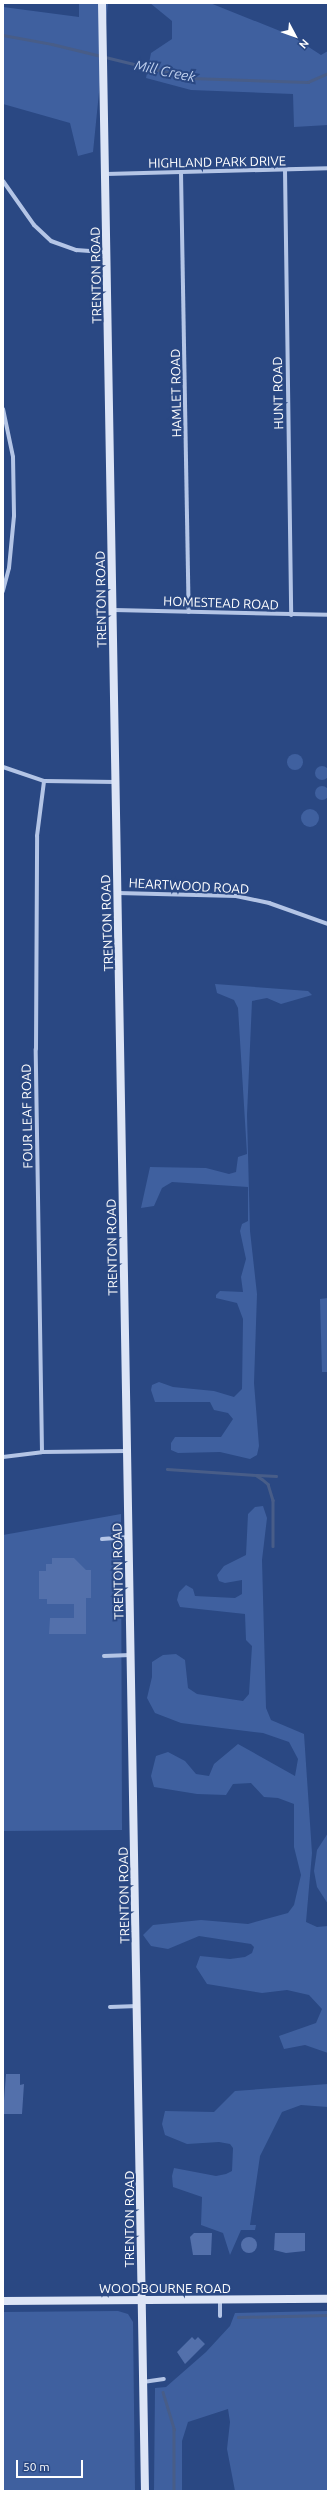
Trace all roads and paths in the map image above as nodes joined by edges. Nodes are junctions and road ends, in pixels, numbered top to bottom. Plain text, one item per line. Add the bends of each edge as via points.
1 (102, 3) edge
2 (328, 168) edge
3 (285, 170) junction
4 (181, 173) junction
5 (106, 174) junction
6 (3, 181) edge
7 (107, 252) junction
8 (3, 409) edge
9 (3, 567) edge
10 (9, 568) junction
11 (3, 591) edge
12 (114, 610) junction
13 (189, 612) junction
14 (291, 615) junction
15 (328, 615) edge
16 (3, 767) edge
17 (44, 781) junction
18 (116, 782) junction
19 (117, 893) junction
20 (328, 924) edge
21 (128, 1451) junction
22 (42, 1452) junction
23 (3, 1457) edge
24 (129, 1537) junction
25 (102, 1539) dead end
26 (132, 1654) junction
27 (104, 1656) dead end
28 (138, 2006) junction
29 (110, 2007) dead end
30 (328, 2299) edge
31 (220, 2300) junction
32 (3, 2301) edge
33 (141, 2301) junction
34 (220, 2316) dead end
35 (164, 2379) dead end
36 (142, 2382) junction
37 (145, 2491) edge

1 - 5 main road, TRENTON ROAD
2 - 3 street, HIGHLAND PARK DRIVE
3 - 4 street, HIGHLAND PARK DRIVE
3 - 14 street, HUNT ROAD
4 - 5 street, HIGHLAND PARK DRIVE
4 - 13 street, HAMLET ROAD
5 - 7 main road, TRENTON ROAD
6 - 7 street via 34,225 51,241 76,250
7 - 12 main road, TRENTON ROAD
8 - 10 street via 13,456 14,516
9 - 10 street
10 - 11 street
12 - 13 street, HOMESTEAD ROAD
12 - 18 main road, TRENTON ROAD
13 - 14 street, HOMESTEAD ROAD
14 - 15 street, HOMESTEAD ROAD
16 - 17 street
17 - 18 street
17 - 22 street, FOUR LEAF ROAD via 37,836 36,1049
18 - 19 main road, TRENTON ROAD
19 - 20 street, HEARTWOOD ROAD via 236,896 269,903
19 - 21 main road, TRENTON ROAD
21 - 22 street
21 - 24 main road, TRENTON ROAD
22 - 23 street
24 - 25 street
24 - 26 main road, TRENTON ROAD
26 - 27 street
26 - 28 main road, TRENTON ROAD
28 - 29 street
28 - 33 main road, TRENTON ROAD
30 - 31 main road, WOODBOURNE ROAD
31 - 33 main road, WOODBOURNE ROAD
31 - 34 street
32 - 33 main road, WOODBOURNE ROAD
33 - 36 main road, TRENTON ROAD
35 - 36 street
36 - 37 main road, TRENTON ROAD

